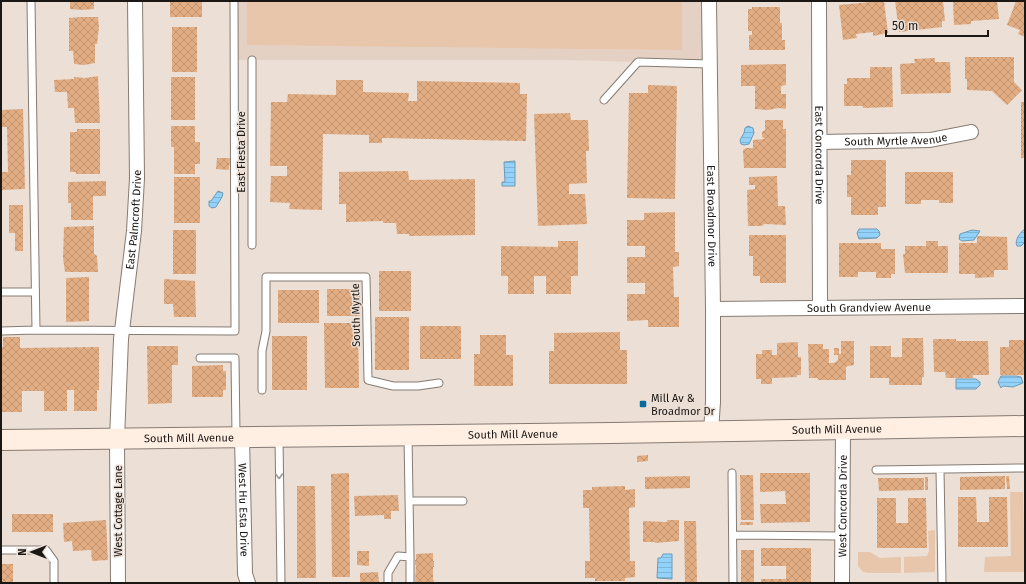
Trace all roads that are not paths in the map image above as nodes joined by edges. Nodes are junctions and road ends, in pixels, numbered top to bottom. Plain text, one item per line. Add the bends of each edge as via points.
1 (31, 1) edge
2 (135, 1) edge
3 (234, 1) edge
4 (709, 1) edge
5 (819, 1) edge
6 (252, 60) dead end
7 (710, 64) junction
8 (604, 100) dead end
9 (971, 132) dead end
10 (820, 142) junction
11 (252, 245) dead end
12 (1, 292) edge
13 (35, 292) junction
14 (1025, 306) edge
15 (820, 308) junction
16 (713, 309) junction
17 (36, 330) junction
18 (1, 331) edge
19 (122, 331) junction
20 (200, 358) dead end
21 (439, 383) dead end
22 (262, 390) dead end
23 (1025, 426) edge
24 (843, 429) junction
25 (711, 431) junction
26 (408, 435) junction
27 (239, 437) junction
28 (279, 437) junction
29 (117, 439) junction
30 (1, 440) edge
31 (1025, 468) edge
32 (876, 470) dead end
33 (940, 470) junction
34 (732, 473) dead end
35 (410, 501) junction
36 (462, 501) dead end
37 (733, 535) junction
38 (842, 536) junction
39 (1, 550) edge
40 (410, 556) junction
41 (54, 583) edge
42 (118, 583) edge
43 (248, 583) edge
44 (281, 583) edge
45 (388, 583) edge
46 (410, 583) edge
47 (733, 583) edge
48 (842, 583) edge
49 (942, 583) edge

1 - 13 lane
2 - 19 street, East Palmcroft Drive via 137,178 134,232
3 - 19 lane via 236,331
4 - 7 street, East Broadmor Drive
5 - 10 street, East Concorda Drive
6 - 11 lane, East Fiesta Drive
7 - 8 lane via 638,62
7 - 16 street, East Broadmor Drive
9 - 10 street, South Myrtle Avenue via 930,140
10 - 15 street, East Concorda Drive
12 - 13 lane
13 - 17 lane
14 - 15 street, South Grandview Avenue
15 - 16 street, South Grandview Avenue
16 - 25 street, East Broadmor Drive
17 - 18 lane
17 - 19 lane
19 - 29 street, East Palmcroft Drive
20 - 27 lane via 235,358
21 - 22 lane, South Myrtle via 394,386 368,380 366,277 266,277
23 - 24 main road, South Mill Avenue
24 - 25 main road, South Mill Avenue
24 - 38 street, West Concorda Drive
25 - 26 main road, South Mill Avenue
26 - 28 main road, South Mill Avenue
26 - 35 lane
27 - 28 main road, South Mill Avenue
27 - 29 main road, South Mill Avenue
27 - 43 street, West Hu Esta Drive via 245,574
28 -> 44 lane
29 - 30 main road, South Mill Avenue
29 - 42 street, West Cottage Lane
31 - 33 lane
32 - 33 lane
33 - 49 lane
34 - 37 lane
35 - 36 lane
35 - 40 lane
37 - 38 lane
37 - 47 lane
38 - 48 street, West Concorda Drive
39 - 41 lane via 46,550 54,561
40 - 45 lane via 398,556 388,573
40 - 46 lane

